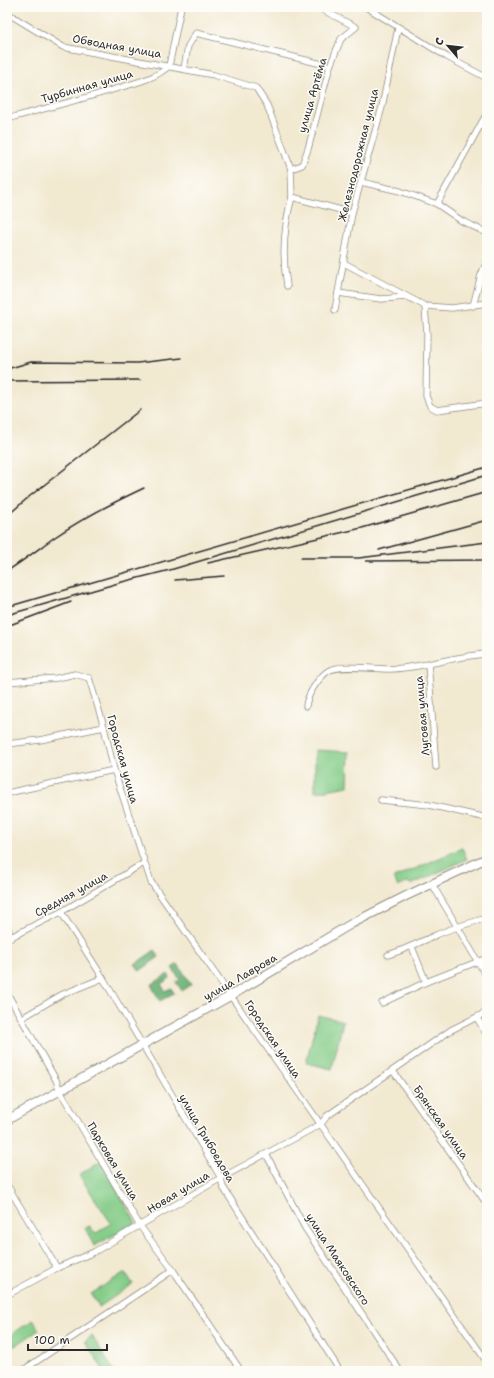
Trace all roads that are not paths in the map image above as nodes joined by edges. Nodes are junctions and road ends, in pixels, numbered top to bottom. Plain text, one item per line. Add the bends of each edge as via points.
1 (181, 7) edge
2 (316, 7) edge
3 (366, 7) edge
4 (482, 7) edge
5 (487, 9) edge
6 (7, 13) edge
7 (398, 28) junction
8 (169, 66) junction
9 (330, 66) junction
10 (184, 69) junction
11 (487, 78) edge
12 (487, 113) edge
13 (7, 118) edge
14 (291, 169) junction
15 (361, 182) junction
16 (292, 197) junction
17 (437, 204) junction
18 (352, 213) junction
19 (487, 233) edge
20 (487, 261) edge
21 (344, 263) junction
22 (287, 286) dead end
23 (338, 293) junction
24 (408, 297) junction
25 (487, 303) edge
26 (425, 306) junction
27 (473, 306) junction
28 (335, 310) dead end
29 (487, 403) edge
30 (487, 654) edge
31 (428, 663) junction
32 (7, 682) edge
33 (306, 706) dead end
34 (104, 727) junction
35 (7, 744) edge
36 (436, 768) dead end
37 (114, 770) junction
38 (7, 794) edge
39 (381, 800) dead end
40 (487, 818) edge
41 (487, 858) edge
42 (144, 863) junction
43 (432, 884) junction
44 (61, 912) junction
45 (487, 918) edge
46 (7, 926) edge
47 (457, 927) junction
48 (9, 939) edge
49 (412, 947) junction
50 (388, 955) dead end
51 (487, 958) edge
52 (478, 961) junction
53 (487, 977) edge
54 (103, 978) junction
55 (426, 982) junction
56 (7, 993) edge
57 (232, 995) junction
58 (382, 1003) dead end
59 (487, 1012) edge
60 (22, 1018) junction
61 (477, 1018) junction
62 (487, 1035) edge
63 (142, 1046) junction
64 (393, 1071) junction
65 (60, 1091) junction
66 (7, 1120) edge
67 (321, 1124) junction
68 (266, 1154) junction
69 (221, 1178) junction
70 (7, 1185) edge
71 (487, 1204) edge
72 (140, 1226) junction
73 (57, 1268) junction
74 (173, 1270) junction
75 (7, 1295) edge
76 (487, 1362) edge
77 (22, 1371) edge
78 (241, 1371) edge
79 (340, 1371) edge
80 (400, 1371) edge

1 - 8 street
2 - 9 street, улица Артёма via 356,27 341,39
3 - 7 street
4 - 5 street
6 - 8 street, Обводная улица via 63,47
7 - 11 street
7 - 15 street, Железнодорожная улица via 382,107
8 - 10 street, Обводная улица
8 - 13 street, Турбинная улица via 162,72 138,82
9 - 10 street via 196,33 188,46
9 - 14 street, улица Артёма via 302,165
10 - 14 street, Обводная улица via 214,74 256,88 267,105
12 - 17 street
14 - 16 street, Обводная улица
15 - 17 street via 400,191
15 - 18 street, Железнодорожная улица
16 - 18 street
16 - 22 street via 285,234
17 - 19 street via 462,221
18 - 21 street, Железнодорожная улица
20 - 27 street
21 - 23 street, Железнодорожная улица
21 - 24 street
23 - 24 street via 382,299
23 - 28 street, Железнодорожная улица
24 - 26 street
25 - 27 street
26 - 27 street
26 - 29 street via 428,334 426,396 430,406 437,410
30 - 31 street, Луговая улица
31 - 33 street, Луговая улица via 409,668 350,667 329,670 312,688 306,698
31 - 36 street, Луговая улица
32 - 34 street, Городская улица via 74,674 89,678
34 - 35 street
34 - 37 street, Городская улица
37 - 38 street
37 - 42 street, Городская улица
39 - 40 street via 429,805
41 - 43 main road, улица Лаврова
42 - 44 street, Средняя улица
42 - 57 street, Городская улица via 151,882
43 - 47 street
43 - 57 main road, улица Лаврова via 352,924
44 - 48 street, Средняя улица
44 - 54 street, улица Грибоедова
45 - 47 street
46 - 48 street
47 - 49 street
47 - 52 street
49 - 50 street
49 - 55 street
51 - 52 street
52 - 53 street
52 - 55 street
54 - 60 street via 61,996
54 - 63 street, улица Грибоедова
55 - 58 street
56 - 60 street, Парковая улица
57 - 63 main road, улица Лаврова
57 - 67 street, Городская улица
59 - 61 street, Новая улица
60 - 65 street, Парковая улица
61 - 62 street
61 - 64 street, Новая улица via 451,1030
63 - 65 main road, улица Лаврова
63 - 69 street, улица Грибоедова
64 - 67 street, Новая улица via 327,1116
64 - 71 street, Брянская улица
65 - 66 main road, улица Лаврова
65 - 72 street, Парковая улица
67 - 68 street, Новая улица
67 - 76 street, Городская улица
68 - 69 street, Новая улица
68 - 80 street, улица Маяковского via 304,1228
69 - 72 street, Новая улица
69 - 79 street, улица Грибоедова via 228,1194
70 - 73 street
72 - 73 street, Новая улица via 94,1252
72 - 74 street, Парковая улица
73 - 75 street, Новая улица
74 - 77 street
74 - 78 street, Парковая улица

